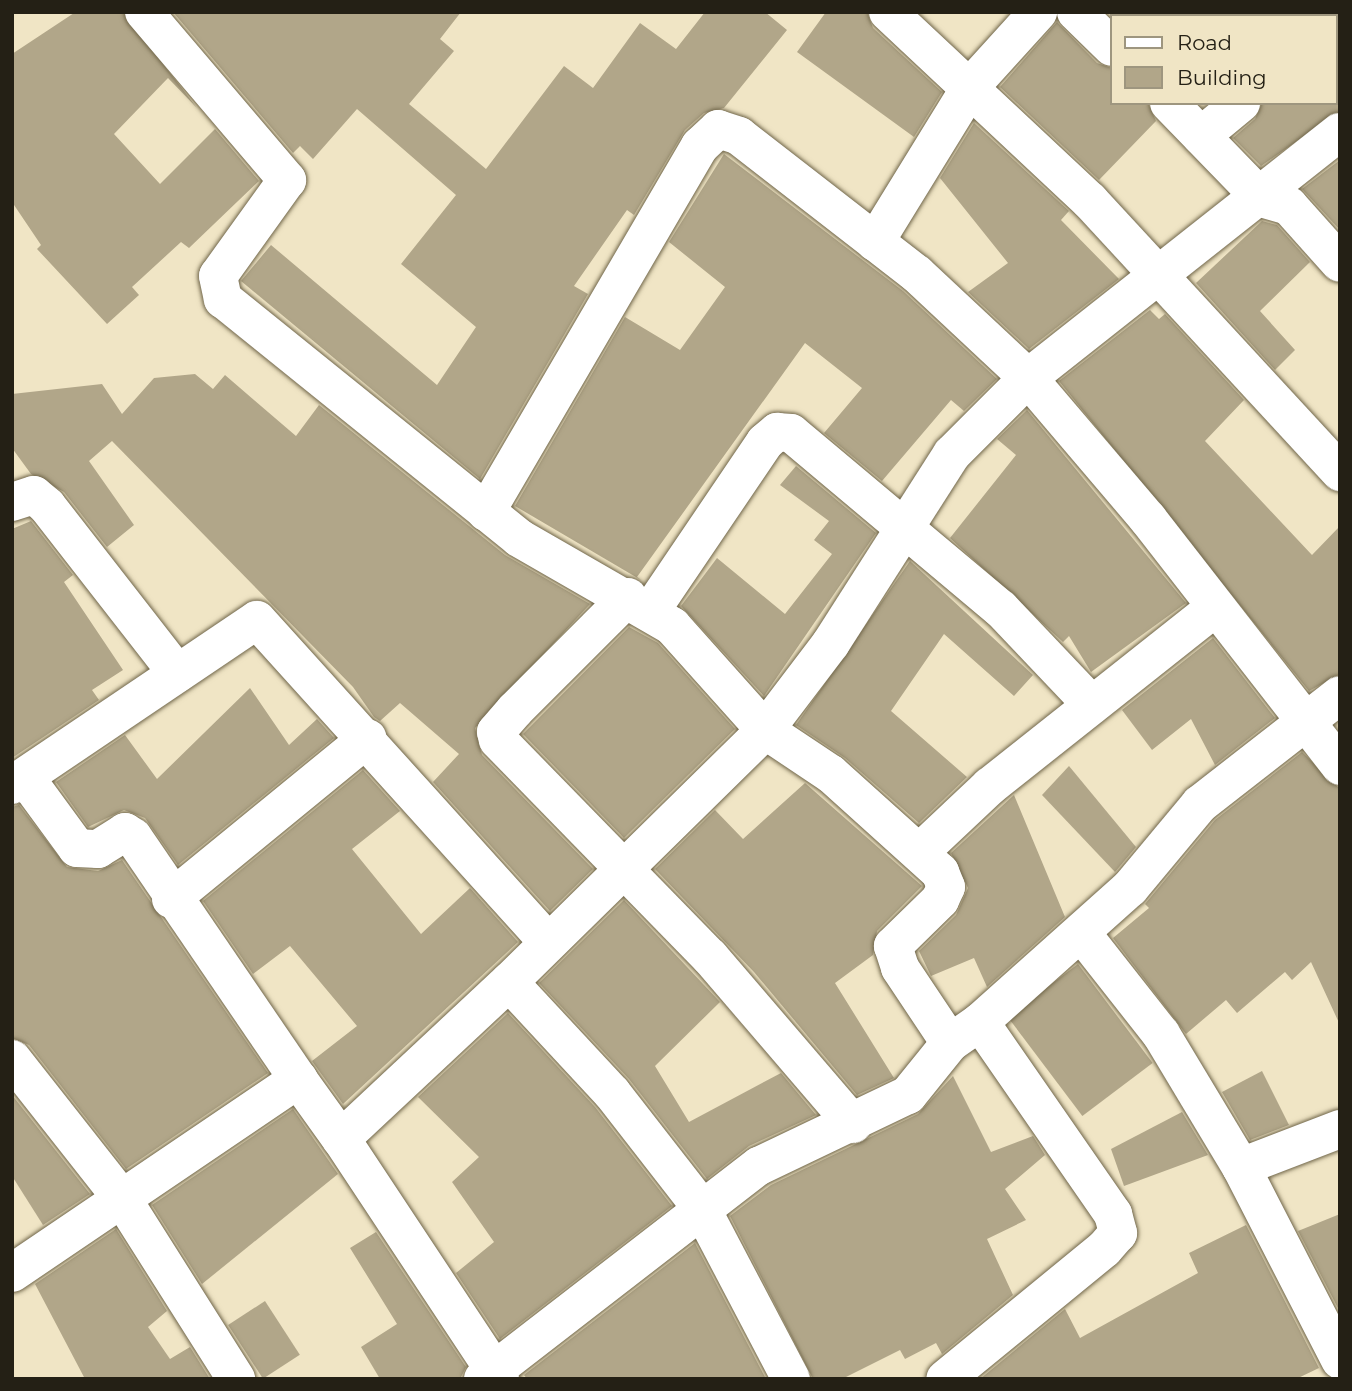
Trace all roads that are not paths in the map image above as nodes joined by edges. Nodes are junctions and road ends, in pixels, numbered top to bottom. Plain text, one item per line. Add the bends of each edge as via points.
1 (888, 12) edge
2 (1038, 12) edge
3 (1076, 12) edge
4 (159, 17) edge
5 (1110, 45) edge
6 (971, 86) junction
7 (1171, 105) edge
8 (1239, 105) edge
9 (1201, 136) junction
10 (1338, 136) edge
11 (1261, 198) junction
12 (875, 242) junction
13 (1340, 263) edge
14 (1161, 277) junction
15 (1027, 377) junction
16 (1340, 472) edge
17 (12, 502) edge
18 (486, 512) junction
19 (902, 530) junction
20 (639, 605) junction
21 (1216, 607) junction
22 (177, 673) junction
23 (1340, 695) edge
24 (1092, 705) junction
25 (1305, 722) junction
26 (765, 730) junction
27 (368, 738) junction
28 (1340, 766) edge
29 (19, 781) edge
30 (920, 852) junction
31 (622, 864) junction
32 (171, 899) junction
33 (1083, 935) junction
34 (548, 942) junction
35 (509, 982) junction
36 (965, 1032) junction
37 (12, 1059) edge
38 (298, 1079) junction
39 (853, 1124) junction
40 (1340, 1129) edge
41 (341, 1139) junction
42 (1241, 1167) junction
43 (123, 1200) junction
44 (700, 1206) junction
45 (12, 1273) edge
46 (1340, 1360) edge
47 (493, 1376) edge
48 (236, 1379) edge
49 (791, 1379) edge
50 (945, 1379) edge

1 - 6 street
2 - 6 street
3 - 5 street
4 - 18 street via 287,180 218,276 223,299
6 - 12 street
6 - 14 street
7 - 9 street
8 - 9 street
9 - 11 street
10 - 11 street
11 - 13 street via 1289,206
11 - 14 street
12 - 15 street
12 - 18 street via 738,136 718,129 700,146
14 - 15 street
14 - 16 street
15 - 19 street via 952,454
15 - 21 street
17 - 22 street via 34,495 47,506
18 - 20 street via 519,538
19 - 20 street via 791,433 777,432
19 - 24 street via 1002,610
19 - 26 street via 831,643
20 - 26 street via 715,669
20 - 31 street via 496,732 503,748
21 - 24 street
21 - 25 street
22 - 27 street via 257,620
22 - 29 street
23 - 25 street
24 - 30 street
25 - 28 street
25 - 33 street via 1199,804
26 - 30 street via 831,774
26 - 31 street
27 - 32 street
27 - 34 street
29 - 32 street via 77,848 98,849 125,832 133,837
30 - 36 street via 946,887 893,946
31 - 34 street
31 - 39 street
32 - 38 street
33 - 36 street
33 - 42 street via 1161,1034
34 - 35 street
35 - 41 street
35 - 44 street via 612,1093
36 - 39 street via 908,1095
36 - 50 street via 1113,1214 1118,1234
37 - 43 street
38 - 41 street
38 - 43 street
39 - 44 street via 759,1166
40 - 42 street
41 - 47 street
42 - 46 street
43 - 45 street
43 - 48 street
44 - 47 street
44 - 49 street

